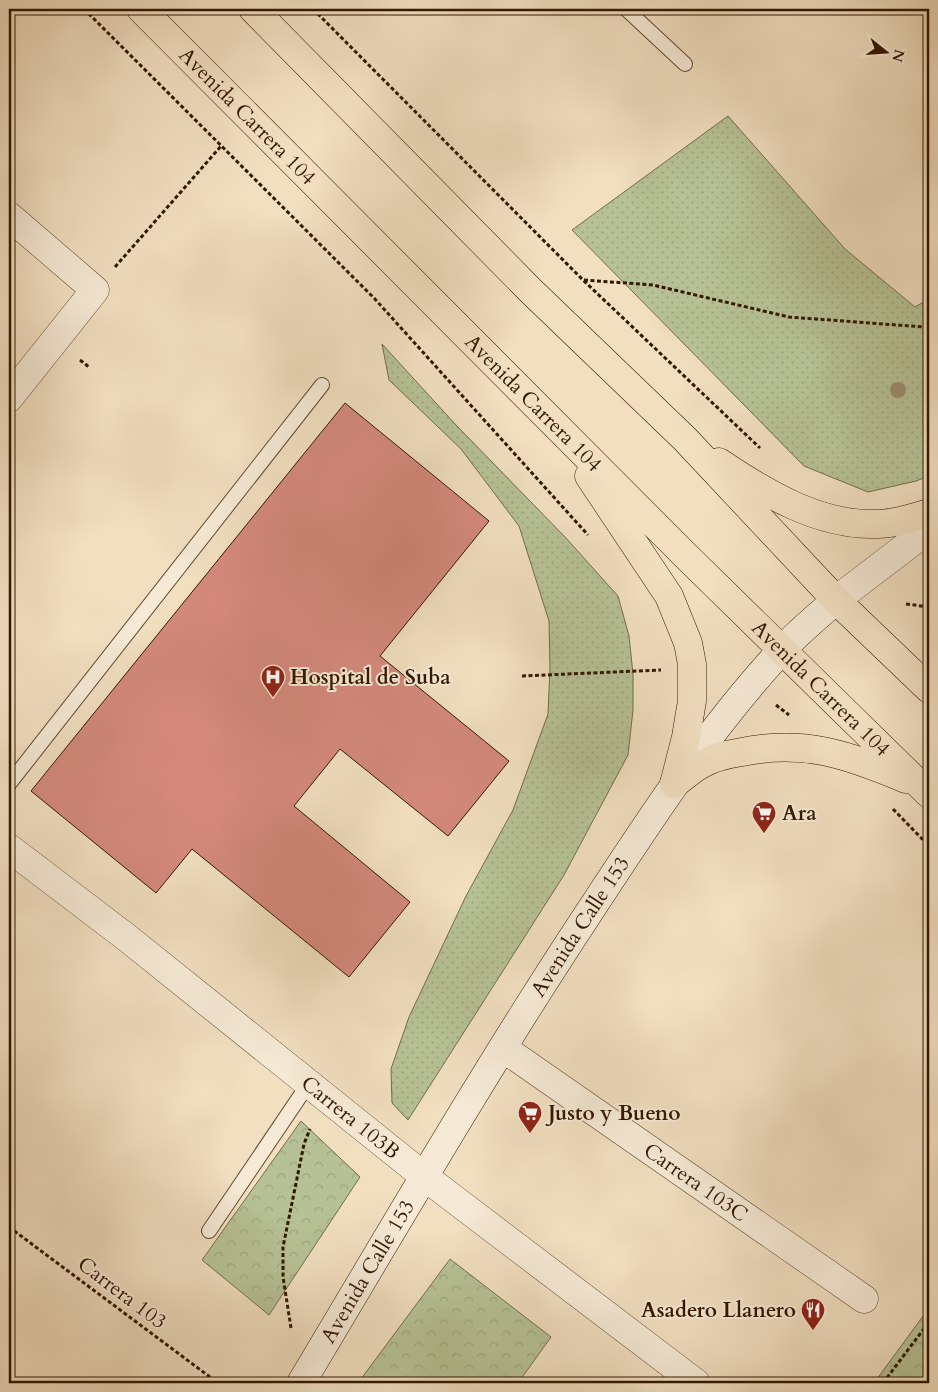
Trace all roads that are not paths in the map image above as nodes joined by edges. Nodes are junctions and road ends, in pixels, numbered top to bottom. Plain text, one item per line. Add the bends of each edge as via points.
1 (141, 9) edge
2 (252, 9) edge
3 (626, 9) edge
4 (686, 64) dead end
5 (9, 216) edge
6 (322, 385) dead end
7 (9, 398) edge
8 (553, 422) junction
9 (685, 439) junction
10 (929, 513) edge
11 (929, 529) edge
12 (836, 600) junction
13 (781, 650) junction
14 (929, 689) edge
15 (9, 784) edge
16 (674, 784) junction
17 (924, 789) edge
18 (9, 848) edge
19 (502, 1048) junction
20 (309, 1083) junction
21 (425, 1177) junction
22 (209, 1232) dead end
23 (864, 1299) dead end
24 (301, 1383) edge
25 (696, 1383) edge

1 - 8 main road, Avenida Carrera 104
2 - 9 main road via 530,290
3 - 4 lane
5 - 7 street via 95,290
6 - 15 lane
8 - 13 main road, Avenida Carrera 104
8 - 16 main road via 669,596 688,643 692,664 692,701
9 - 10 main road via 783,501 822,516 878,524
9 - 12 main road
11 - 12 street, Avenida Calle 153
12 - 13 street, Avenida Calle 153
12 - 14 main road
13 - 16 street, Avenida Calle 153
13 - 17 main road, Avenida Carrera 104
16 - 17 main road via 702,764 725,755 766,747 825,750 868,763
16 - 19 street, Avenida Calle 153
18 - 20 street, Carrera 103B
19 - 21 street, Avenida Calle 153
19 - 23 street, Carrera 103C
20 - 21 street, Carrera 103B
20 - 22 lane
21 - 24 street, Avenida Calle 153
21 - 25 street, Carrera 103B

